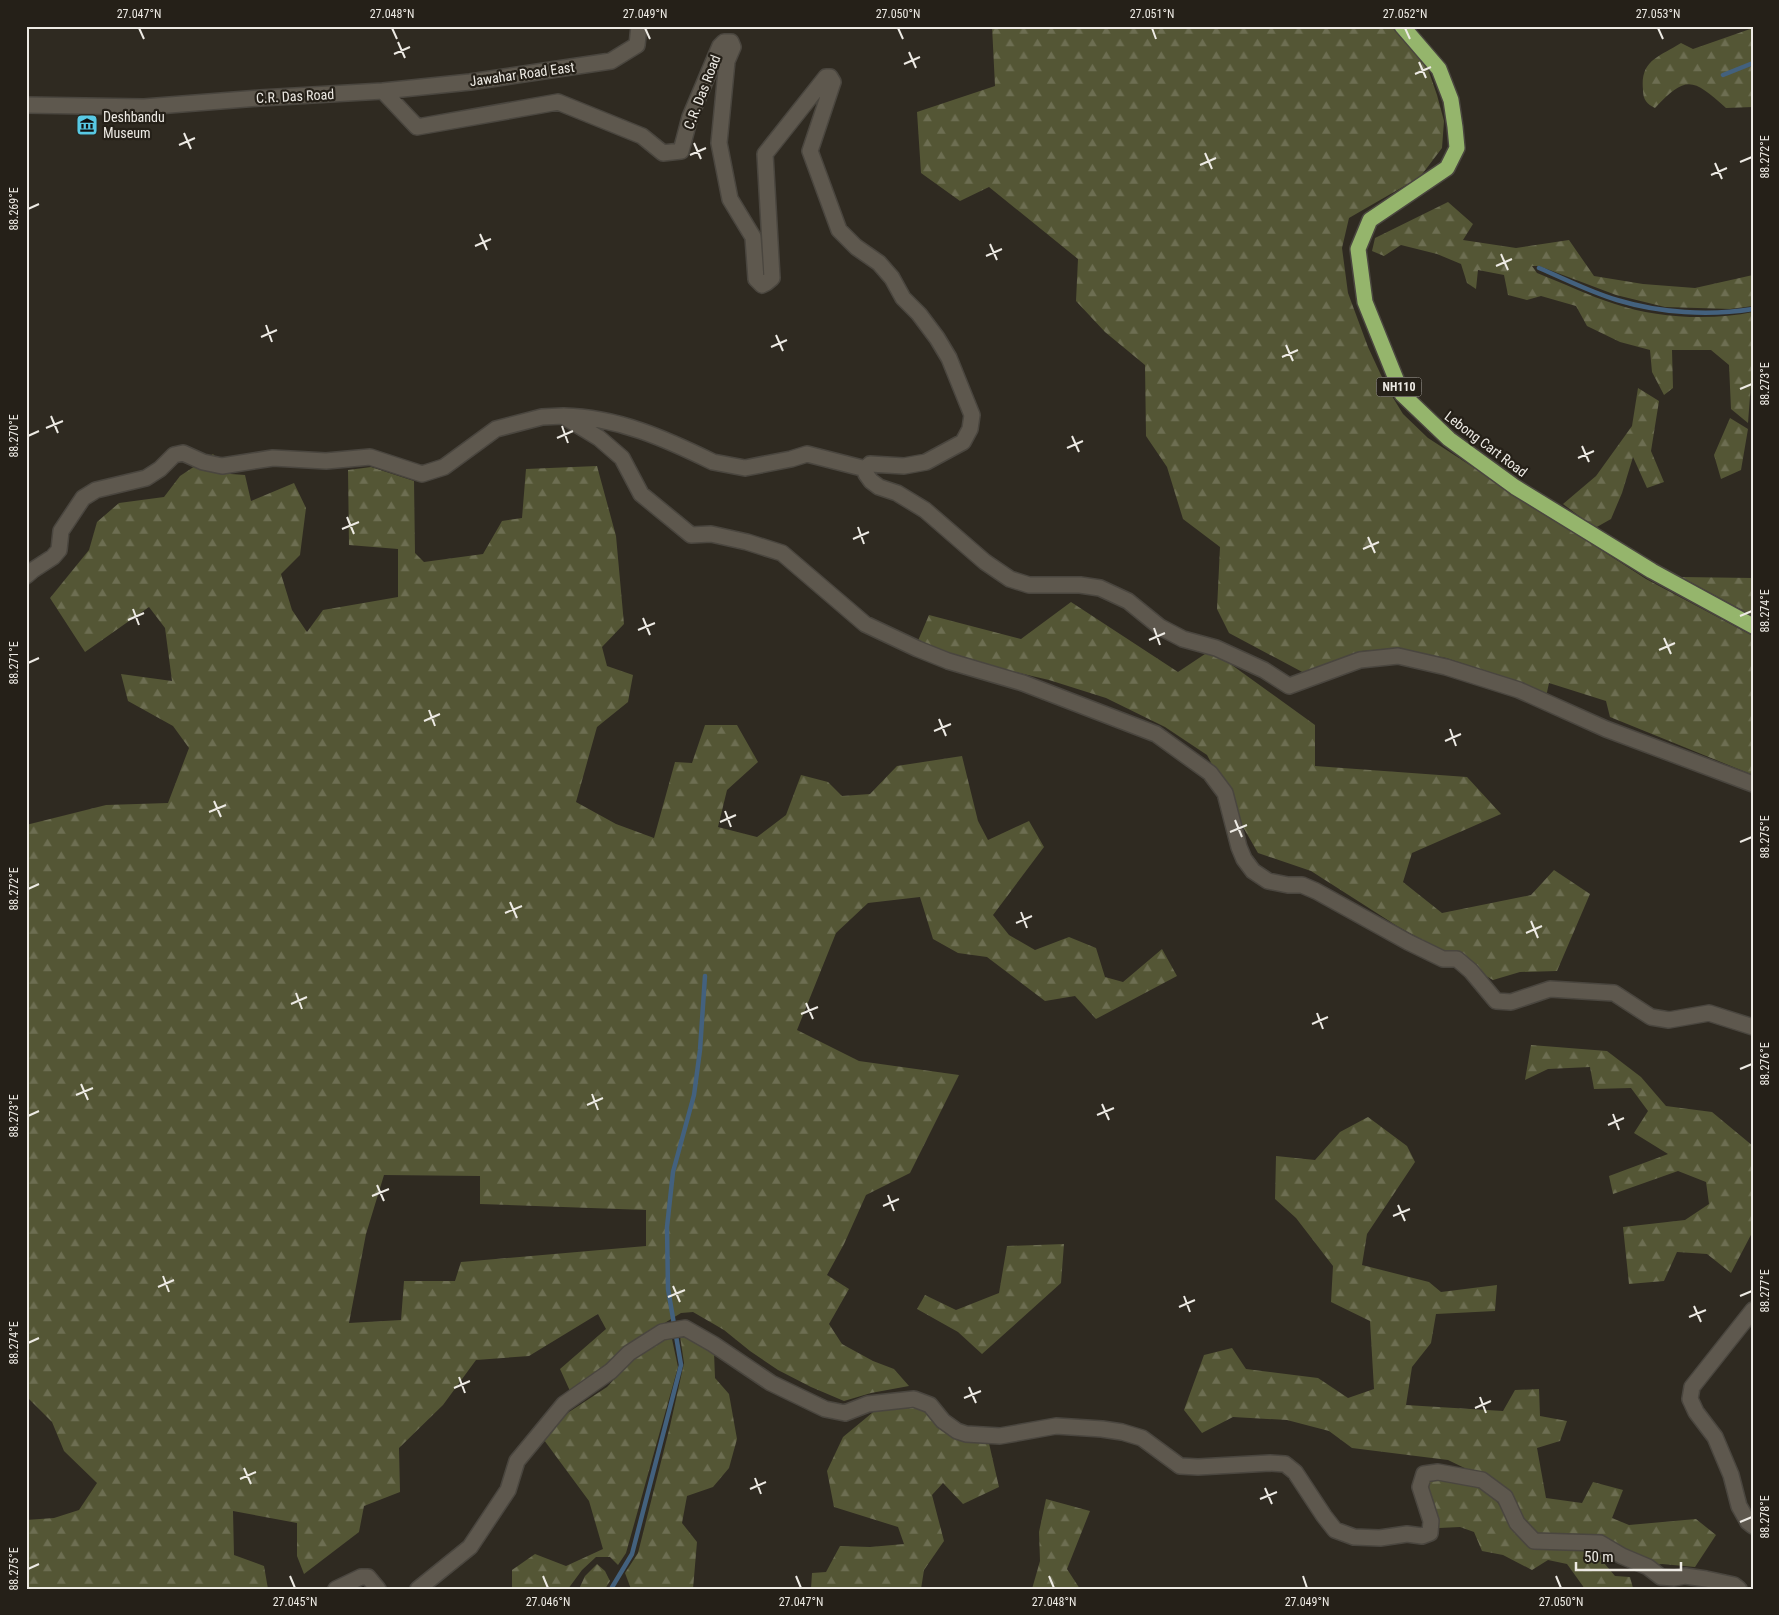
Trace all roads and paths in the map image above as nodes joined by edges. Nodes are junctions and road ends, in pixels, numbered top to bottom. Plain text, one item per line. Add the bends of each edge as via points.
1 (638, 26) edge
2 (1402, 26) edge
3 (383, 91) junction
4 (26, 104) edge
5 (563, 416) junction
6 (866, 469) junction
7 (26, 576) edge
8 (1753, 626) edge
9 (1753, 784) edge
10 (1753, 1027) edge
11 (1753, 1310) edge
12 (1753, 1526) edge
13 (336, 1589) edge
14 (378, 1589) edge
15 (418, 1589) edge
16 (1739, 1589) edge

1 - 3 street, Jawahar Road East via 637,45 611,61
2 - 8 highway, Lebong Cart Road / NH110 via 1439,68 1451,100 1456,148 1447,168 1370,220 1358,249 1365,302 1402,394 1449,439 1515,487 1652,571
3 - 4 street, C.R. Das Road via 144,107
3 - 6 street, C.R. Das Road via 417,127 558,102 642,136 663,153 681,151 690,118 720,46 724,42 732,42 727,60 719,143 730,199 753,237 756,280 762,285 772,278 765,154 826,77 830,77 833,82 810,151 839,230 856,247 879,262 903,298 938,338 972,415 970,429 963,442 926,462 904,466 870,464
5 - 6 street via 587,416 647,432 713,462 745,468 807,454
5 - 7 street via 542,417 496,429 444,467 422,474 370,457 326,461 273,458 222,466 183,453 174,455 146,478 96,490 83,498 62,531 53,557
5 - 10 street via 599,438 622,458 642,494 690,535 711,534 782,553 865,624 948,661 1023,683 1156,734 1210,773 1225,793 1239,847 1253,871 1268,881 1302,885 1316,891 1443,959 1457,959 1496,1001 1511,1002 1550,989 1614,993 1651,1017 1669,1020 1708,1013
6 - 9 street via 871,481 925,510 985,562 1010,579 1029,585 1100,588 1128,602 1160,627 1216,648 1264,670 1289,686 1360,660 1398,656 1446,667 1518,690 1606,729
11 - 12 street via 1692,1387 1690,1399 1714,1437 1731,1475 1739,1506
13 - 14 street via 368,1577
15 - 16 street via 470,1547 508,1490 517,1461 564,1404 662,1332 685,1328 771,1383 825,1409 845,1413 868,1404 914,1399 930,1405 943,1421 966,1434 1000,1436 1056,1426 1102,1429 1142,1438 1180,1466 1285,1464 1295,1472 1335,1530 1354,1537 1422,1536 1430,1533 1431,1521 1420,1487 1424,1474 1438,1472 1482,1480 1505,1497 1517,1523 1534,1541 1600,1544 1661,1577 1706,1579

